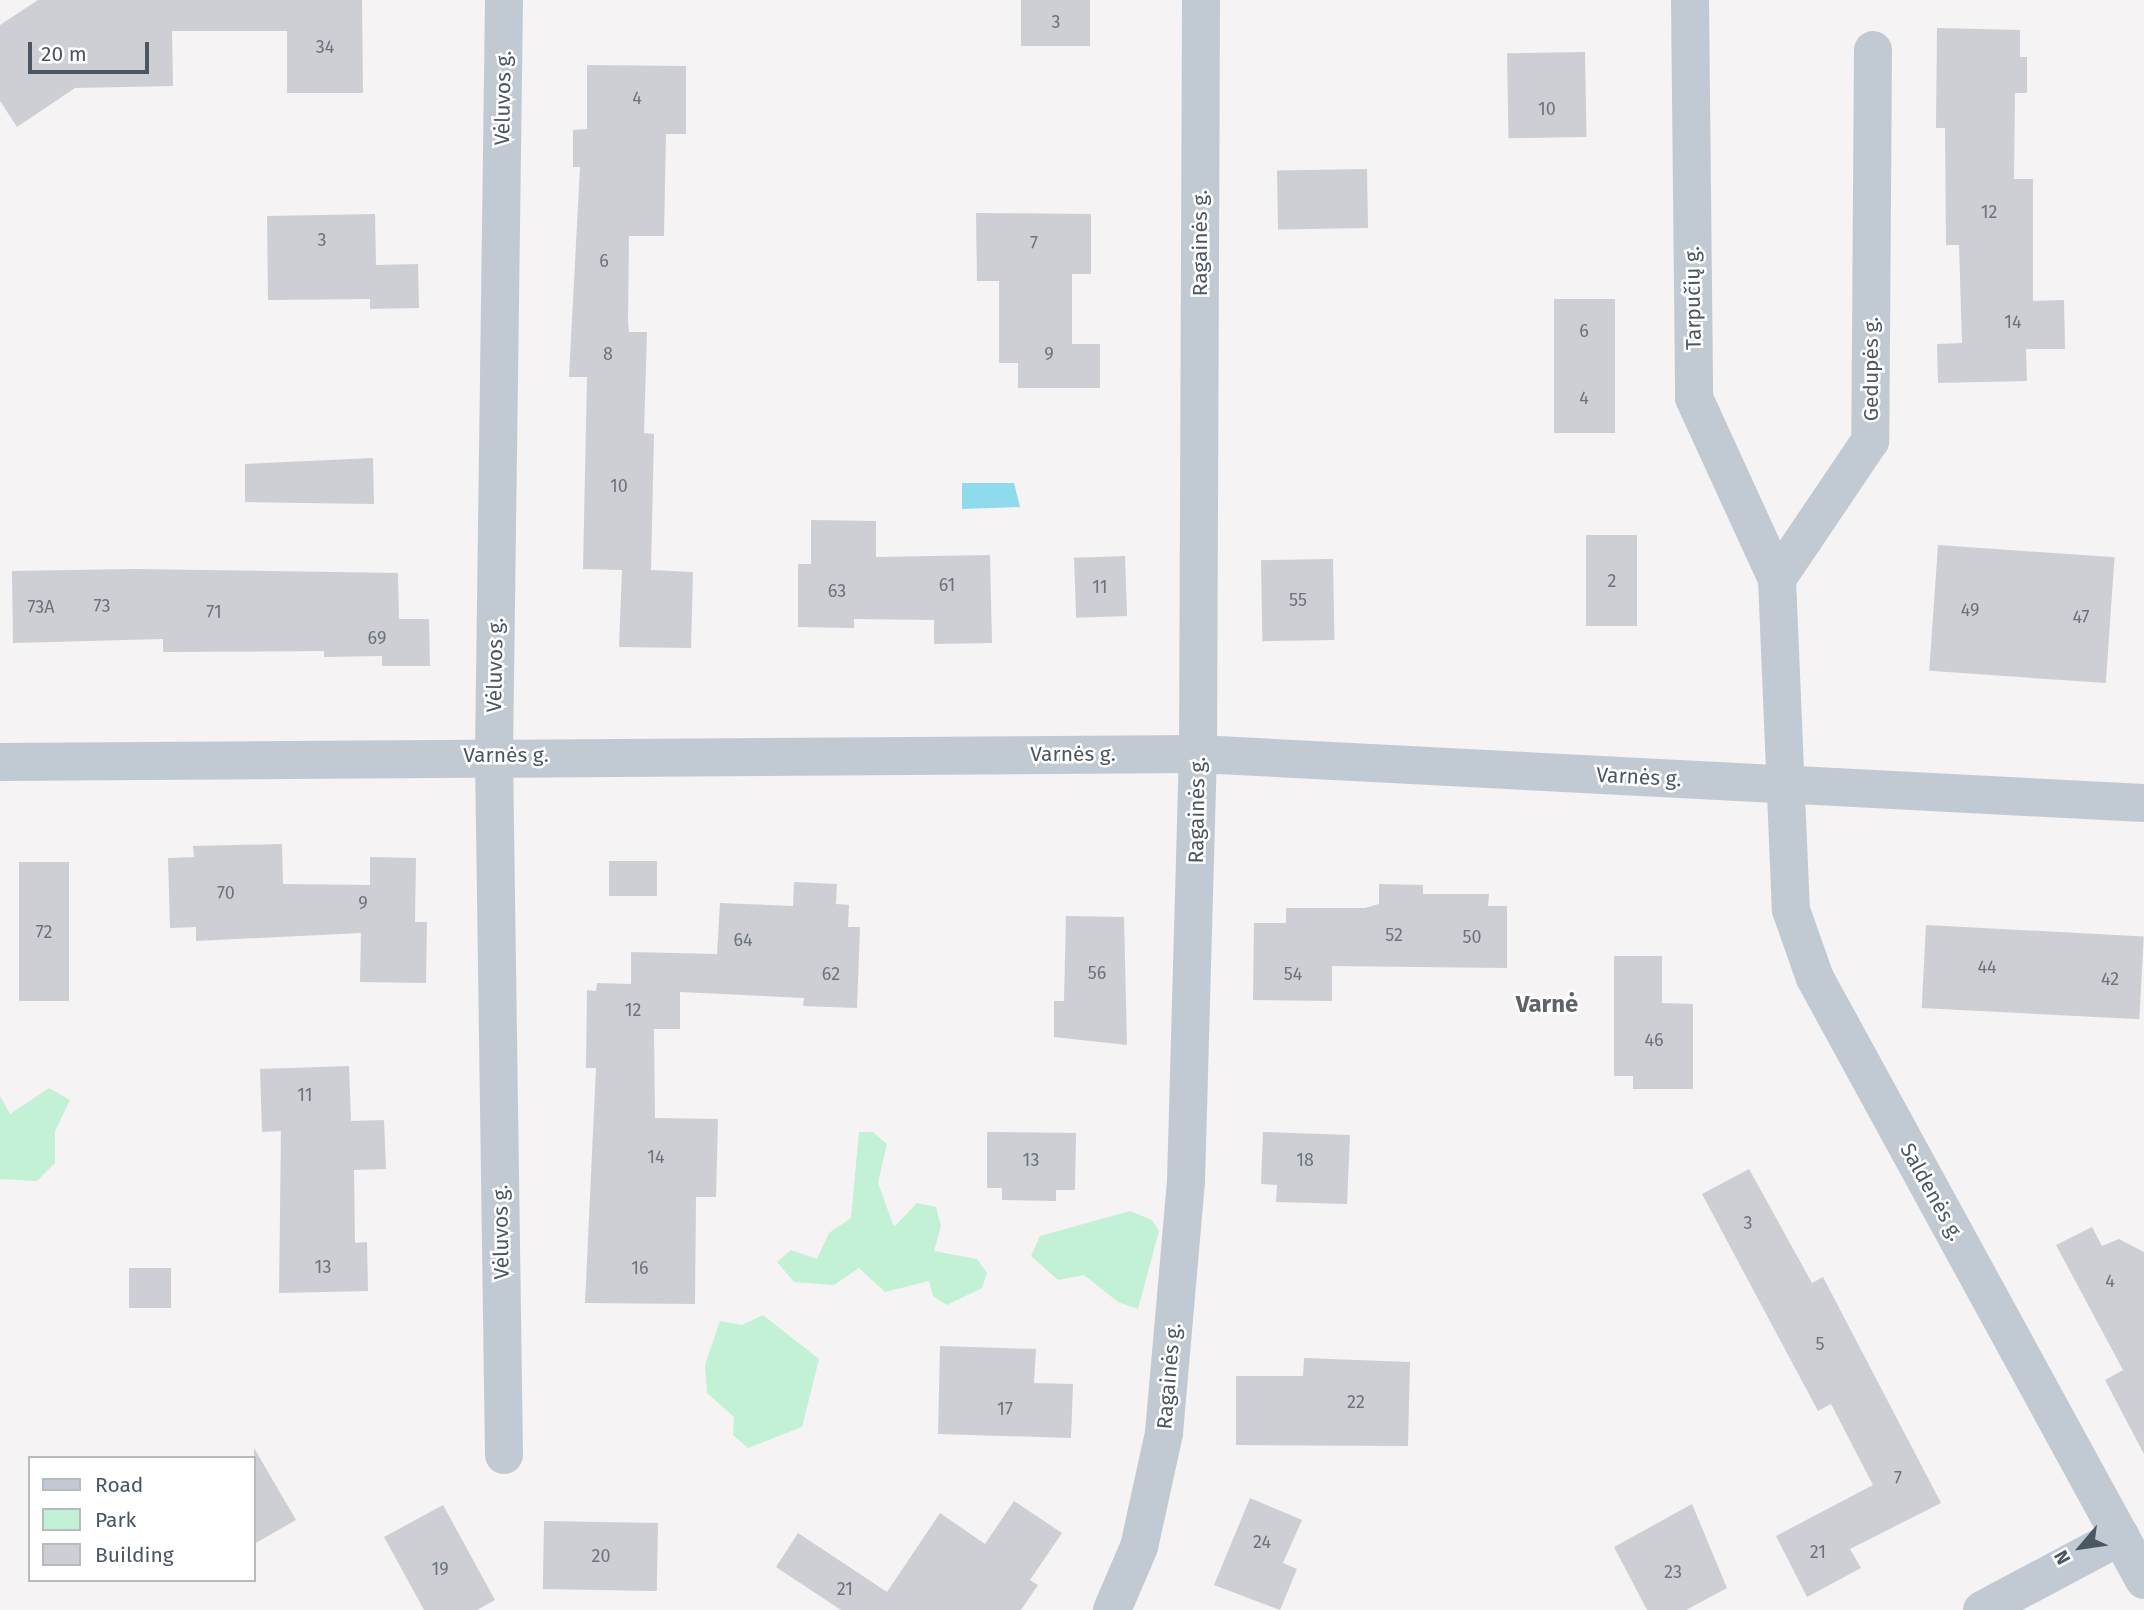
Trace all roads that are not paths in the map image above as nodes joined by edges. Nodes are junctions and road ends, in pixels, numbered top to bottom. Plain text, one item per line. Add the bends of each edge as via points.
1 (504, 0) edge
2 (1201, 0) edge
3 (1690, 0) edge
4 (1873, 50) dead end
5 (1777, 579) junction
6 (494, 754) junction
7 (1198, 754) junction
8 (0, 762) edge
9 (1782, 785) junction
10 (2144, 803) edge
11 (504, 1455) dead end
12 (2136, 1562) edge
13 (1112, 1610) edge
14 (1982, 1610) edge

1 - 6 street, Vėluvos g.
2 - 7 street, Ragainės g.
3 - 5 street, Tarpučių g. via 1694,398
4 - 5 street, Gedupės g. via 1870,441
5 - 9 street
6 - 7 street, Varnės g.
6 - 8 street, Varnės g.
6 - 11 street, Vėluvos g.
7 - 9 street, Varnės g.
7 - 13 street, Ragainės g. via 1186,1181 1164,1433 1139,1547
9 - 10 street, Varnės g.
9 - 12 street, Saldenės g. via 1791,910 1811,968
12 - 14 street

